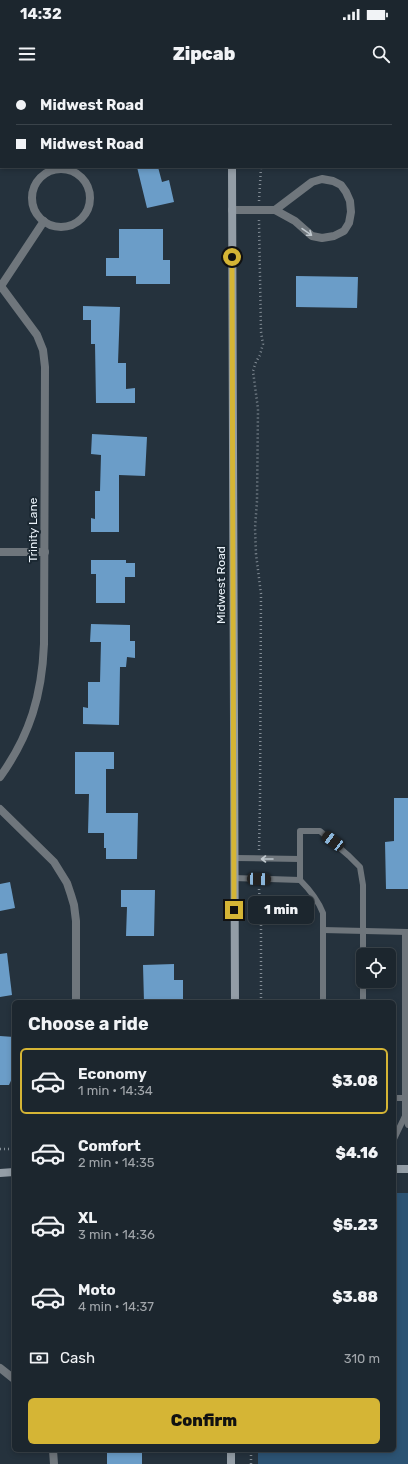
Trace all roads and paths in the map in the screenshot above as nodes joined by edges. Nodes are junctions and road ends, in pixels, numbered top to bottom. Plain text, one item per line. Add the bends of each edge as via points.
1 (232, 168) edge
2 (261, 168) edge
3 (232, 210) junction
4 (259, 210) junction
5 (275, 210) junction
6 (44, 221) junction
7 (1, 285) edge
8 (0, 552) edge
9 (44, 552) junction
10 (0, 777) edge
11 (0, 809) edge
12 (234, 858) junction
13 (259, 858) junction
14 (300, 859) junction
15 (234, 878) junction
16 (259, 879) junction
17 (300, 880) junction
18 (323, 930) junction
19 (363, 930) junction
20 (406, 932) edge
21 (363, 948) edge
22 (363, 988) edge
23 (76, 1000) edge
24 (235, 1000) edge
25 (261, 1000) edge
26 (323, 1000) edge
27 (363, 1000) edge
28 (396, 1098) edge
29 (405, 1098) junction
30 (405, 1116) junction
31 (408, 1124) edge
32 (396, 1134) edge
33 (0, 1149) edge
34 (12, 1149) edge
35 (396, 1169) edge
36 (408, 1169) edge
37 (0, 1172) edge
38 (12, 1172) edge
39 (0, 1368) edge
40 (12, 1377) edge
41 (53, 1452) edge
42 (231, 1452) edge
43 (251, 1452) edge
44 (54, 1464) edge
45 (231, 1464) edge
46 (251, 1464) edge

1 - 3 main road, Midwest Road
2 - 4 path
3 - 4 street
3 - 12 main road, Midwest Road
4 - 5 street
4 - 13 path via 263,344 253,371 258,409 255,528 261,594
5 -> 5 street via 295,221 312,236 322,238 344,231 351,212 350,201 340,185 322,179 312,182
6 - 6 street via 61,227 79,220 86,212 89,205 88,189 72,171 55,169 47,172 34,186 32,204
6 - 7 street, Trinity Lane
7 - 9 street, Trinity Lane via 37,335 43,350
8 - 9 street
9 - 10 street, Trinity Lane via 44,644 39,693 26,734
11 - 23 street via 54,862 67,883 76,921
12 - 13 lane
12 - 15 main road, Midwest Road
14 -> 13 lane
14 - 17 lane
14 - 19 lane via 300,831 320,832 360,867 363,885
15 - 16 lane
15 - 24 main road, Midwest Road
16 - 17 lane
16 - 25 path
17 - 18 lane via 320,905 323,913
18 - 19 lane
18 - 26 lane
19 - 20 lane
19 - 21 lane
20 - 29 lane
22 - 27 lane
28 - 29 lane
29 - 30 lane
30 - 31 lane
30 - 32 lane
33 - 34 path
35 - 36 main road
37 - 38 main road
39 - 40 street
41 - 44 street
42 - 45 main road
43 - 46 path

